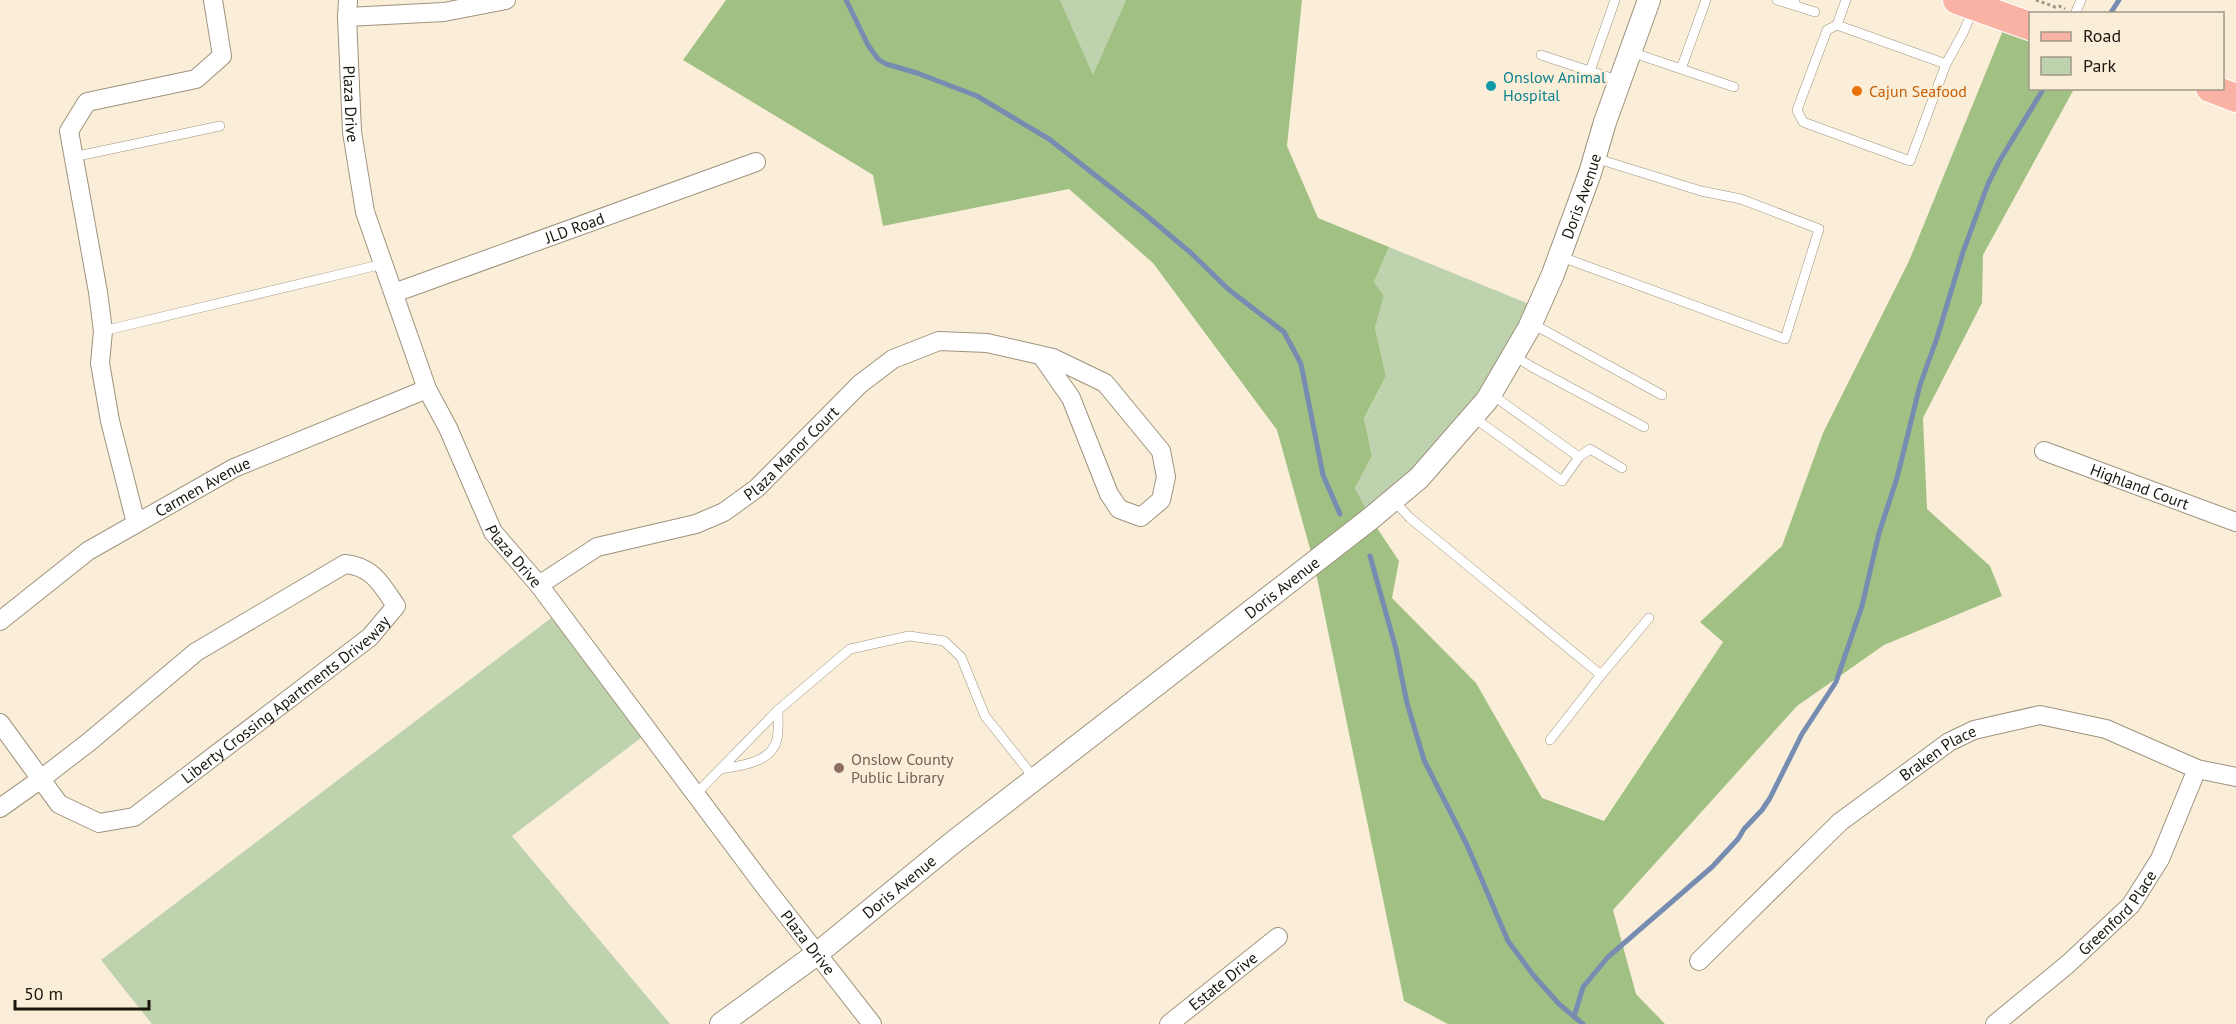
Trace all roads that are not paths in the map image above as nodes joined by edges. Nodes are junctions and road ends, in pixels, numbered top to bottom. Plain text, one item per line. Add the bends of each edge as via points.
1 (213, 0) edge
2 (506, 0) edge
3 (1615, 0) edge
4 (1650, 0) edge
5 (1706, 0) edge
6 (1777, 0) edge
7 (1846, 0) edge
8 (1794, 3) edge
9 (1965, 3) edge
10 (348, 8) edge
11 (1815, 12) dead end
12 (1837, 25) junction
13 (2029, 25) edge
14 (1631, 52) junction
15 (1541, 55) dead end
16 (1946, 64) junction
17 (1681, 69) junction
18 (1590, 71) junction
19 (1620, 81) junction
20 (1734, 87) dead end
21 (2215, 90) edge
22 (2236, 98) edge
23 (220, 126) dead end
24 (73, 157) junction
25 (1594, 158) junction
26 (756, 162) dead end
27 (1559, 256) junction
28 (383, 264) junction
29 (394, 293) junction
30 (1532, 323) junction
31 (103, 331) junction
32 (1041, 355) junction
33 (1513, 355) junction
34 (427, 389) junction
35 (1491, 394) junction
36 (1662, 395) dead end
37 (1473, 417) junction
38 (1644, 427) dead end
39 (2044, 451) dead end
40 (1579, 457) junction
41 (1622, 468) dead end
42 (1394, 501) junction
43 (2236, 522) edge
44 (136, 523) junction
45 (539, 585) junction
46 (1649, 618) dead end
47 (0, 621) edge
48 (1601, 675) junction
49 (778, 710) junction
50 (0, 723) edge
51 (1550, 740) dead end
52 (720, 769) junction
53 (2196, 769) junction
54 (2236, 777) edge
55 (41, 779) junction
56 (1035, 779) junction
57 (696, 794) junction
58 (0, 808) edge
59 (1278, 938) dead end
60 (818, 953) junction
61 (1699, 961) dead end
62 (721, 1024) edge
63 (872, 1024) edge
64 (1169, 1024) edge
65 (1995, 1024) edge

1 - 24 street via 222,56 196,79 87,102 69,131
2 - 10 street via 444,12
3 - 18 lane
4 - 14 street, Doris Avenue
5 - 17 lane
6 - 8 lane
7 - 12 lane
8 - 11 lane
9 - 13 main road
9 - 16 lane via 1963,33
10 - 28 street, Plaza Drive via 352,132 365,212
12 - 16 lane
12 - 16 lane via 1827,30 1797,110 1803,122 1910,161
14 - 17 lane
14 - 19 street, Doris Avenue
15 - 18 lane
17 - 20 lane
18 - 19 lane
19 - 25 street, Doris Avenue
21 - 22 main road
23 - 24 lane
24 - 31 street
25 - 27 street, Doris Avenue
25 - 27 lane via 1701,191 1741,199 1819,229 1785,339
26 - 29 street, JLD Road
27 - 30 street, Doris Avenue
28 - 29 street, Plaza Drive
28 - 31 lane
29 - 34 street, Plaza Drive
30 - 33 street, Doris Avenue
30 - 36 lane
31 - 44 street via 100,363
32 - 32 street, Plaza Manor Court via 1105,383 1161,451 1166,477 1161,500 1141,517 1119,509 1109,494 1071,398
32 - 45 street, Plaza Manor Court via 987,343 939,340 893,358 860,384 757,488 724,512 696,524 597,547
33 - 35 street, Doris Avenue
33 - 38 lane
34 - 44 street, Carmen Avenue via 234,468
34 - 45 street, Plaza Drive via 494,532
35 - 37 street, Doris Avenue
35 - 40 lane
37 - 40 lane via 1562,481
37 - 42 street, Doris Avenue
39 - 43 street, Highland Court
40 - 41 lane via 1590,449
42 - 48 lane
42 - 56 street, Doris Avenue
44 - 47 street, Carmen Avenue via 88,551
45 - 57 street, Plaza Drive
46 - 48 lane
48 - 51 lane
49 - 52 lane
49 - 52 lane via 777,741 771,750 746,765
49 - 56 lane via 850,649 909,636 944,641 961,657 985,716
50 - 55 street, Liberty Crossing Apartments Driveway
52 - 57 lane
53 - 54 street, Braken Place
53 - 61 street, Braken Place via 2106,729 2040,715 1974,730 1949,742 1840,822
53 - 65 street, Greenford Place via 2160,860 2131,905
55 - 55 street, Liberty Crossing Apartments Driveway via 196,652 345,564 358,565 375,576 396,606 370,638 134,817 99,823 59,804
55 - 58 street, Liberty Crossing Apartments Driveway
56 - 60 street, Doris Avenue
57 - 60 street, Plaza Drive
59 - 64 street, Estate Drive
60 - 62 street, Doris Avenue
60 - 63 street, Plaza Drive

